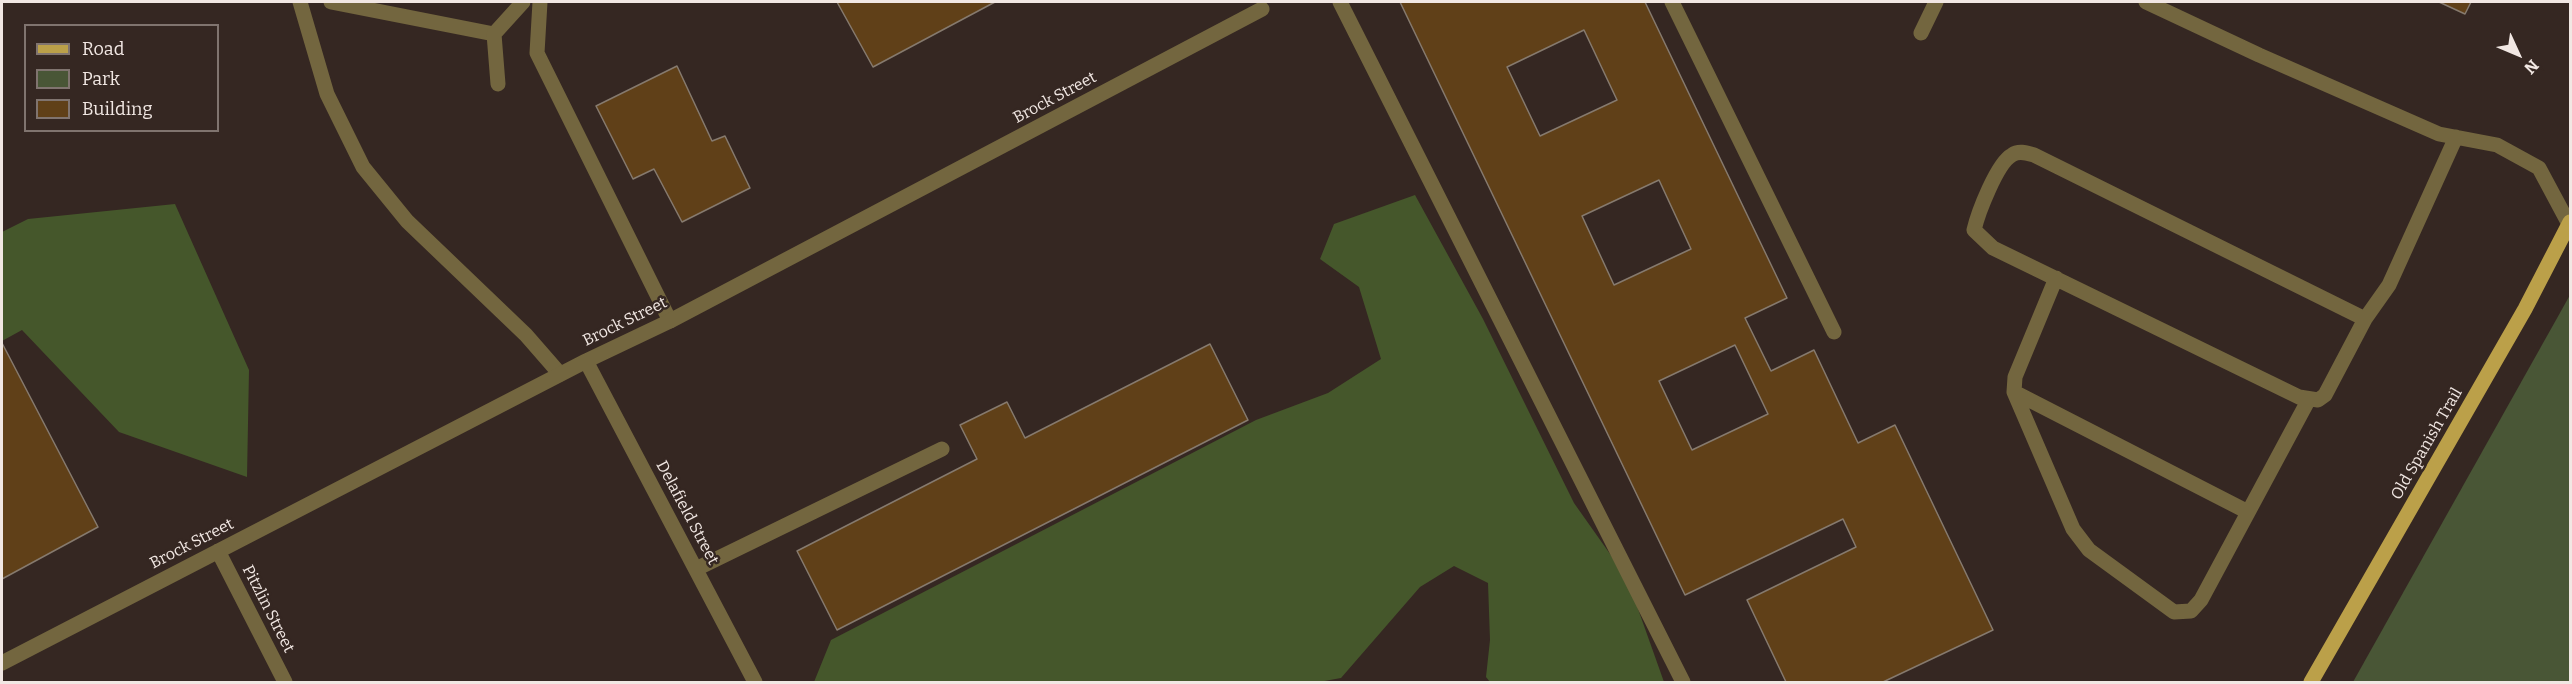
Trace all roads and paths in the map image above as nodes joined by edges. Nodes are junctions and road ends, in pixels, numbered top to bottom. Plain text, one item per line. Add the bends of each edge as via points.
1 (300, 2) edge
2 (331, 2) edge
3 (523, 2) edge
4 (540, 2) edge
5 (1340, 2) edge
6 (1672, 2) edge
7 (1936, 2) edge
8 (2146, 2) edge
9 (1262, 9) dead end
10 (1921, 33) dead end
11 (494, 34) junction
12 (498, 84) dead end
13 (2456, 137) junction
14 (2570, 224) edge
15 (2056, 278) junction
16 (2365, 319) junction
17 (670, 321) junction
18 (1834, 332) dead end
19 (586, 361) junction
20 (560, 374) junction
21 (2014, 392) junction
22 (2310, 399) junction
23 (942, 449) dead end
24 (2248, 513) junction
25 (218, 551) junction
26 (696, 569) junction
27 (2, 663) edge
28 (285, 682) edge
29 (755, 682) edge
30 (1683, 682) edge
31 (2311, 682) edge

1 - 20 street via 327,94 363,167 407,221 532,341
2 - 11 street
3 - 11 street
4 - 17 street via 537,53
5 - 30 street
6 - 18 street
7 - 10 street
8 - 13 street via 2439,134
9 - 17 street, Brock Street
11 - 12 street
13 - 14 street via 2497,145 2539,168
13 - 16 street via 2389,285
14 - 31 main road, Old Spanish Trail
15 - 16 street via 1993,248 1974,230 2010,155 2034,155
15 - 21 street via 2015,377
15 - 22 street
16 - 22 street via 2325,395 2318,400
17 - 19 street, Brock Street
19 - 20 street, Brock Street
19 - 26 street, Delafield Street
20 - 25 street, Brock Street
21 - 24 street
21 - 24 street via 2073,529 2089,550 2174,612 2190,612 2201,600
22 - 24 street
23 - 26 street
25 - 27 street, Brock Street
25 - 28 street, Pitzlin Street
26 - 29 street, Delafield Street

